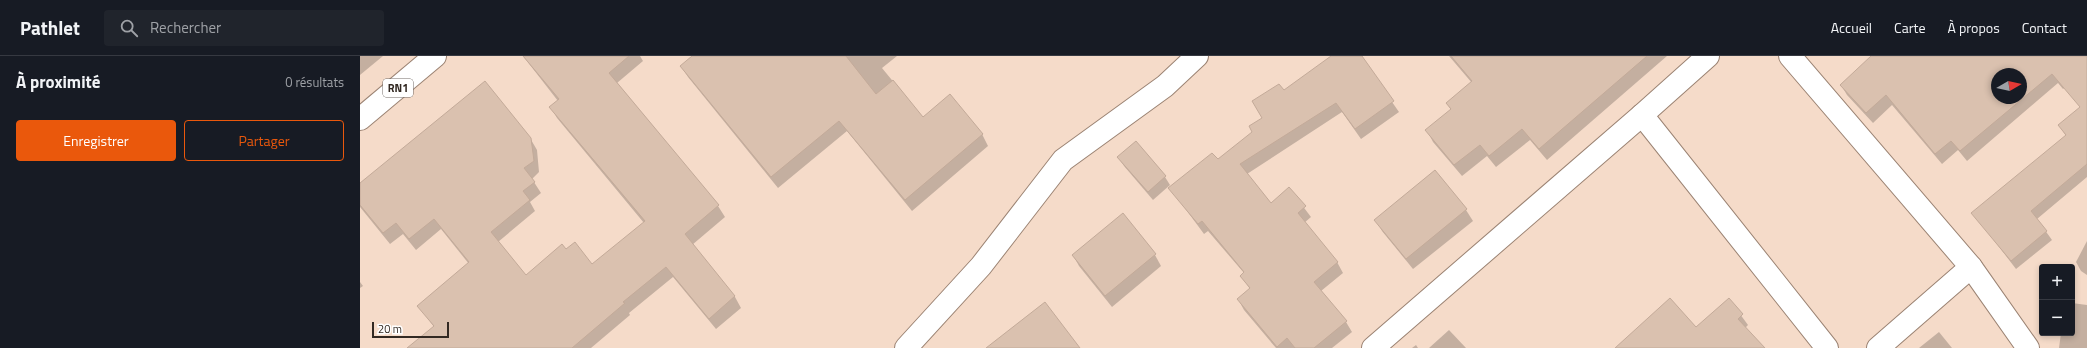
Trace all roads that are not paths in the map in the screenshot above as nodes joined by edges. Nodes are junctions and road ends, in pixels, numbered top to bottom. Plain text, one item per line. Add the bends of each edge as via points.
1 (435, 56) edge
2 (1197, 56) edge
3 (1708, 56) edge
4 (1790, 56) edge
5 (1642, 115) junction
6 (360, 119) edge
7 (1971, 267) junction
8 (906, 348) edge
9 (1373, 348) edge
10 (1827, 348) edge
11 (1878, 348) edge
12 (2028, 348) edge

1 - 6 main road, RN1
2 - 8 main road via 1165,86 1063,160 981,266
3 - 5 main road
4 - 7 main road
5 - 9 main road
5 - 10 main road
7 - 11 main road
7 - 12 main road

